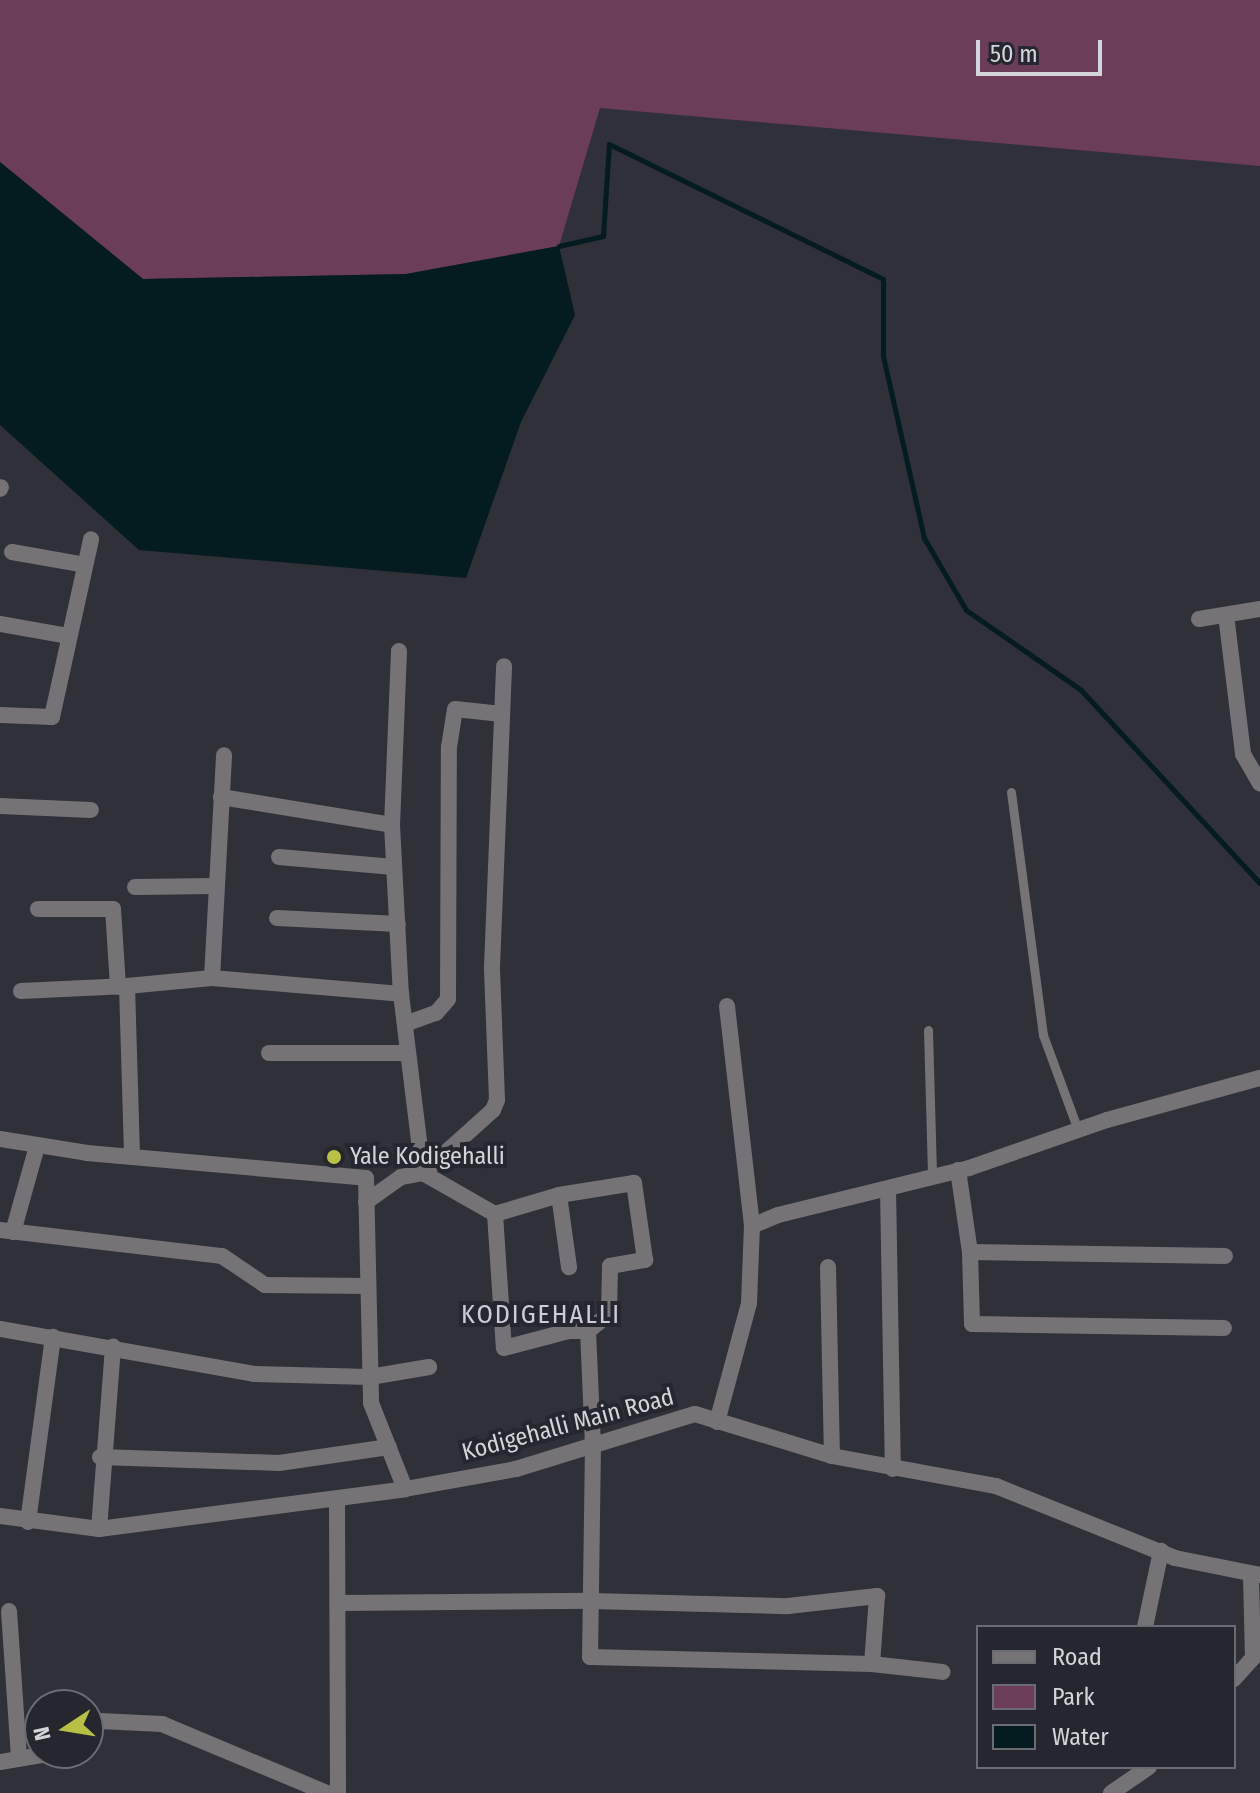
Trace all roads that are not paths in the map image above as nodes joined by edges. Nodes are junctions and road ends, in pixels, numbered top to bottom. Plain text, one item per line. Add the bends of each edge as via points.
1 (91, 539) dead end
2 (12, 552) dead end
3 (85, 565) junction
4 (1260, 609) edge
5 (1226, 615) junction
6 (1199, 619) dead end
7 (0, 624) edge
8 (69, 636) junction
9 (399, 651) dead end
10 (504, 666) dead end
11 (502, 714) junction
12 (0, 715) edge
13 (224, 755) dead end
14 (1260, 783) edge
15 (1011, 792) dead end
16 (221, 797) junction
17 (0, 806) edge
18 (91, 810) dead end
19 (392, 825) junction
20 (279, 857) dead end
21 (394, 867) junction
22 (215, 886) junction
23 (135, 887) dead end
24 (38, 909) dead end
25 (277, 918) dead end
26 (398, 924) junction
27 (212, 978) junction
28 (122, 987) junction
29 (21, 991) dead end
30 (401, 994) junction
31 (727, 1006) dead end
32 (405, 1024) junction
33 (928, 1030) dead end
34 (269, 1053) dead end
35 (408, 1053) junction
36 (1260, 1078) edge
37 (1078, 1130) junction
38 (0, 1139) edge
39 (37, 1146) junction
40 (132, 1157) junction
41 (958, 1170) junction
42 (423, 1173) junction
43 (932, 1177) junction
44 (888, 1189) junction
45 (559, 1195) junction
46 (366, 1202) junction
47 (495, 1214) junction
48 (752, 1226) junction
49 (7, 1231) edge
50 (970, 1252) junction
51 (1225, 1256) dead end
52 (569, 1267) dead end
53 (828, 1267) dead end
54 (368, 1286) junction
55 (1224, 1328) dead end
56 (0, 1329) edge
57 (588, 1331) junction
58 (53, 1337) junction
59 (113, 1347) junction
60 (429, 1367) dead end
61 (370, 1377) junction
62 (717, 1422) junction
63 (593, 1445) junction
64 (389, 1447) junction
65 (832, 1456) junction
66 (100, 1457) junction
67 (893, 1469) junction
68 (405, 1489) junction
69 (337, 1501) junction
70 (0, 1516) edge
71 (28, 1522) junction
72 (99, 1529) junction
73 (1161, 1551) junction
74 (1256, 1574) edge
75 (592, 1601) junction
76 (341, 1603) junction
77 (9, 1611) dead end
78 (1145, 1625) edge
79 (872, 1664) junction
80 (943, 1672) dead end
81 (1236, 1677) edge
82 (104, 1721) edge
83 (24, 1758) edge
84 (19, 1759) junction
85 (0, 1762) edge
86 (1146, 1769) edge
87 (327, 1793) edge
88 (338, 1793) edge
89 (1111, 1793) edge

1 - 3 street
2 - 3 street
3 - 8 street
4 - 5 street
5 - 6 street
5 - 14 street via 1243,754
7 - 8 street
8 - 12 street via 52,717
9 - 19 street
10 - 11 street
11 - 32 street via 455,709 449,747 448,999 436,1013
11 - 42 street via 492,967 497,1100 493,1110
13 - 16 street
15 - 37 lane via 1043,1035
16 - 19 street
16 - 22 street
17 - 18 street
19 - 21 street
20 - 21 street
21 - 26 street
22 - 23 street
22 - 27 street
24 - 28 street via 113,909
25 - 26 street
26 - 30 street
27 - 28 street
27 - 30 street
28 - 29 street
28 - 40 street
30 - 32 street
31 - 48 street
32 - 35 street
33 - 43 lane
34 - 35 street
35 - 42 street
36 - 37 street
37 - 41 street
38 - 39 street
39 - 40 street
39 - 49 street
40 - 46 street via 366,1178
41 - 43 street
41 - 50 street
42 - 46 street via 401,1177
42 - 47 street
43 - 44 street
44 - 48 street
44 - 67 street
45 - 47 street
45 - 52 street
45 - 57 street via 634,1183 641,1204 645,1260 610,1266 609,1314
46 - 54 street
47 - 57 street via 504,1348
48 - 62 street via 749,1303
49 - 54 street via 222,1256 265,1285
50 - 51 street
50 - 55 street via 972,1324
53 - 65 street
54 - 61 street
56 - 58 street
57 - 63 street
58 - 59 street
58 - 71 street
59 - 61 street via 254,1374
59 - 66 street
60 - 61 street
61 - 64 street via 371,1403
62 - 63 street, Kodigehalli Main Road via 695,1414
62 - 65 street, Kodigehalli Main Road
63 - 68 street, Kodigehalli Main Road via 516,1469
63 - 75 street
64 - 66 street via 279,1463
64 - 68 street
65 - 67 street, Kodigehalli Main Road
66 - 72 street
67 - 73 street, Kodigehalli Main Road via 996,1486
68 - 69 street, Kodigehalli Main Road
69 - 72 street, Kodigehalli Main Road
69 - 76 street
70 - 71 street, Kodigehalli Main Road
71 - 72 street, Kodigehalli Main Road
73 - 74 street, Kodigehalli Main Road
73 - 78 street
74 - 81 street via 1253,1658
75 - 76 street
75 - 79 street via 590,1657
75 - 79 street via 788,1606 877,1596
76 - 88 street
77 - 84 street
79 - 80 street
82 - 87 street via 162,1724
83 - 84 street
84 - 85 street
86 - 89 street

